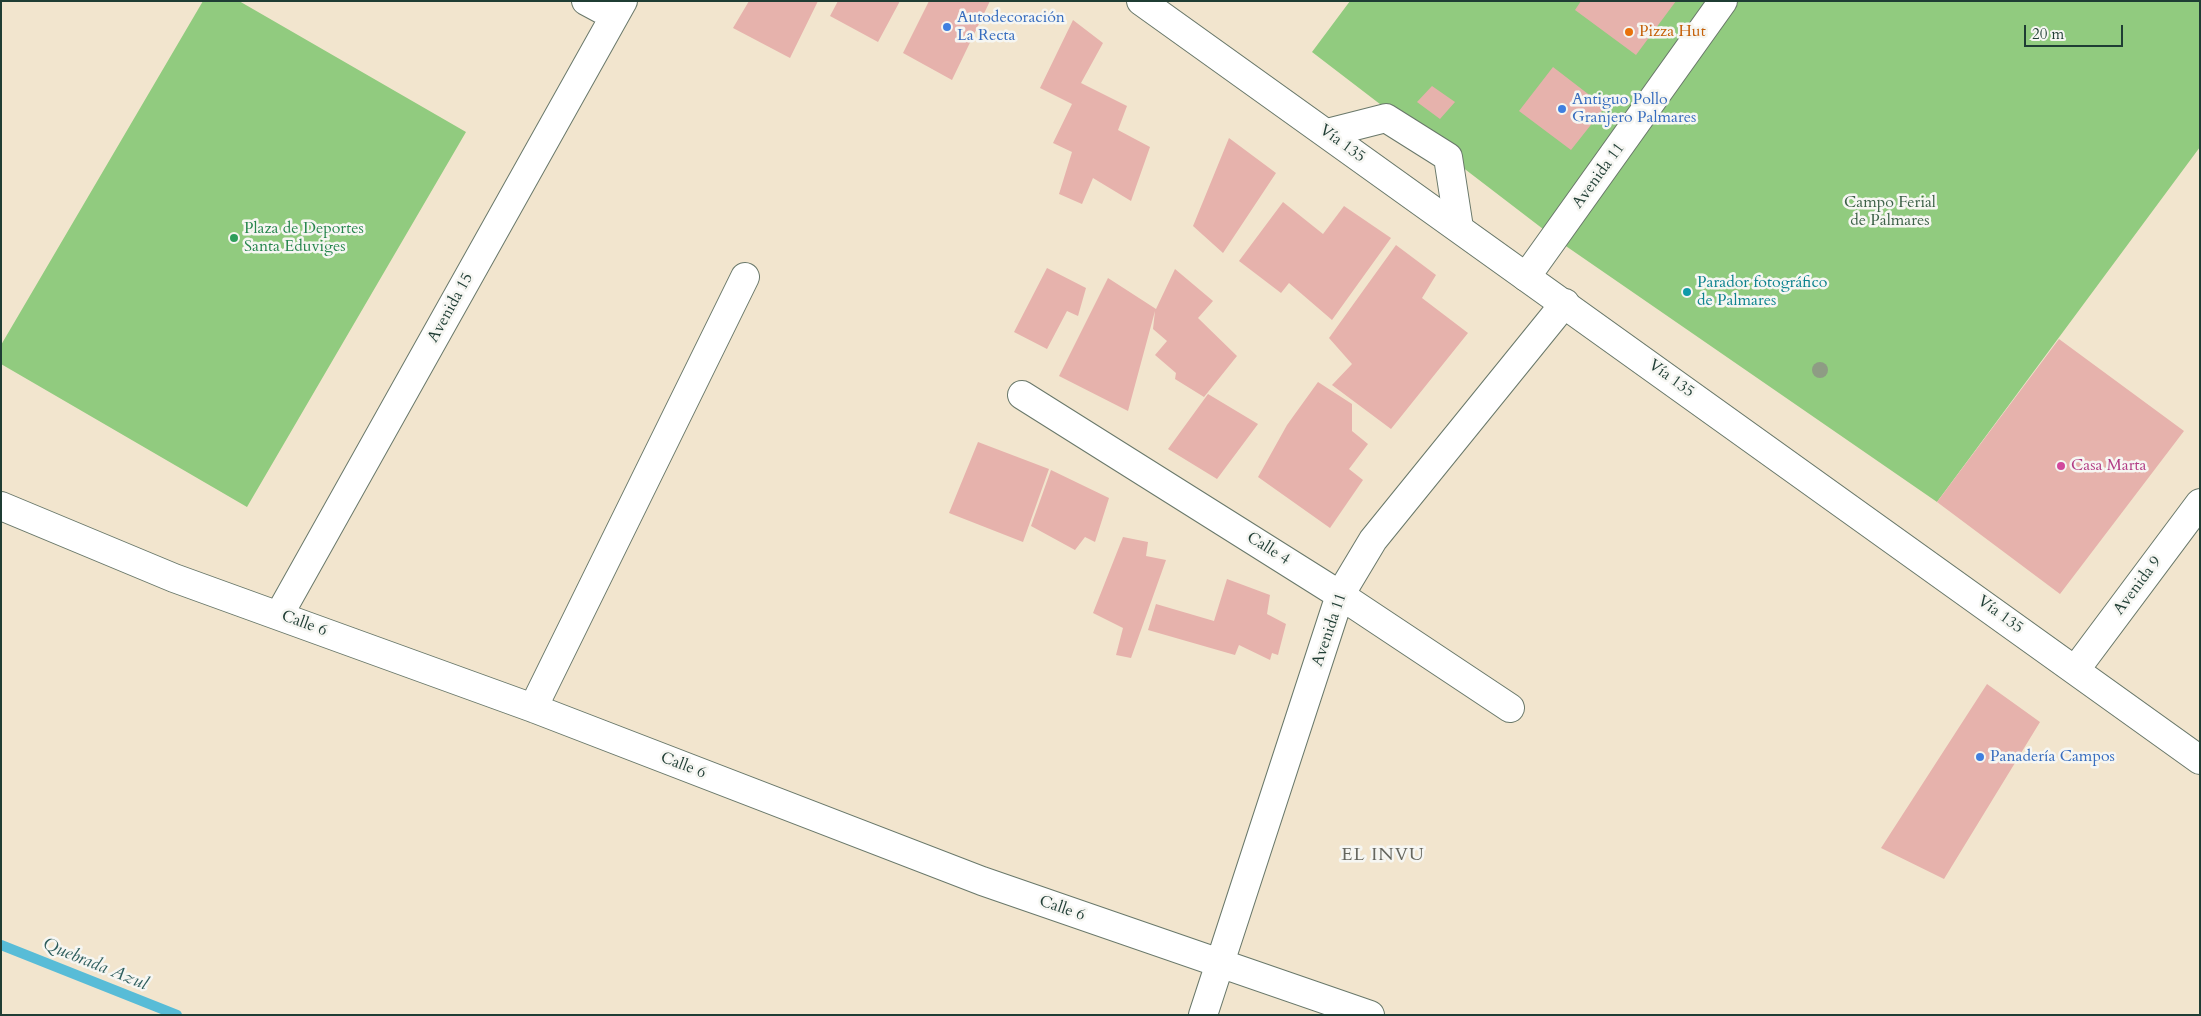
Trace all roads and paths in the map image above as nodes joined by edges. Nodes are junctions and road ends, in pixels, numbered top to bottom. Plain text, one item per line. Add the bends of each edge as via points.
1 (586, 1) edge
2 (1141, 1) edge
3 (1724, 1) edge
4 (618, 9) edge
5 (1327, 133) junction
6 (1458, 228) junction
7 (745, 277) dead end
8 (1526, 277) junction
9 (1565, 303) junction
10 (1022, 395) dead end
11 (2200, 503) edge
12 (1, 506) edge
13 (1340, 595) junction
14 (280, 615) junction
15 (2076, 669) junction
16 (533, 708) junction
17 (1510, 708) dead end
18 (2200, 760) edge
19 (1220, 965) junction
20 (1202, 1015) edge
21 (1370, 1015) edge

1 - 4 street
2 - 5 street, Vía 135
3 - 8 street, Avenida 11
4 - 14 street, Avenida 15
5 - 6 street, Vía 135
5 - 6 street via 1386,118 1448,158
6 - 8 street, Vía 135
7 - 16 street
8 - 9 street, Vía 135
9 - 13 street, Avenida 11 via 1373,540
9 - 15 street, Vía 135
10 - 13 street, Calle 4
11 - 15 street, Avenida 9
12 - 14 street, Calle 6 via 174,578
13 - 17 street, Calle 4
13 - 19 street, Avenida 11
14 - 16 street, Calle 6
15 - 18 street, Vía 135
16 - 19 street, Calle 6 via 982,881
19 - 20 street, Avenida 11
19 - 21 street, Calle 6

